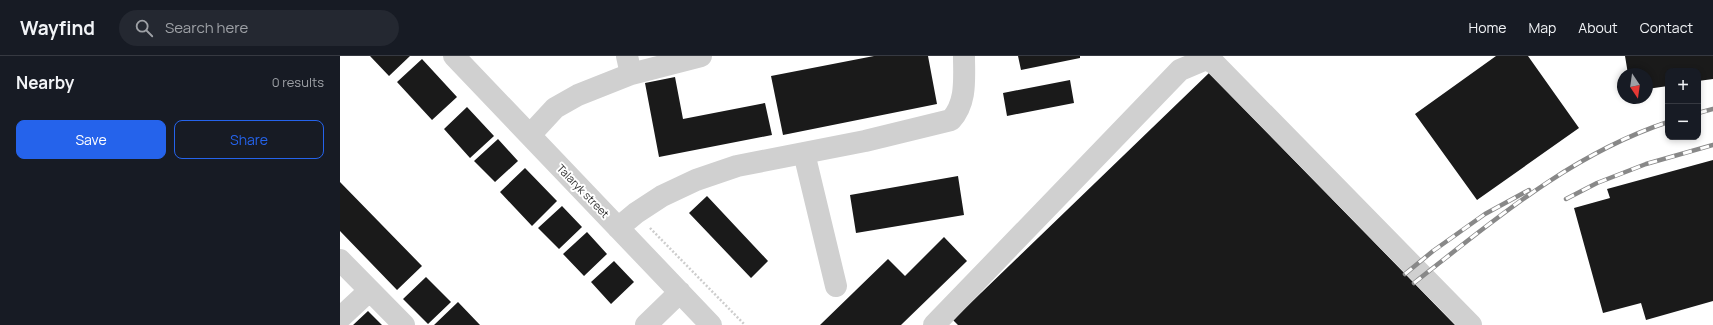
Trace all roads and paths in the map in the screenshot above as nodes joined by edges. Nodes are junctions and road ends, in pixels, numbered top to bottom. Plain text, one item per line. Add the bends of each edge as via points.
1 (454, 56) edge
2 (701, 56) edge
3 (964, 56) edge
4 (629, 65) edge
5 (530, 135) junction
6 (804, 153) junction
7 (618, 228) junction
8 (340, 260) edge
9 (836, 286) dead end
10 (369, 291) junction
11 (680, 292) junction
12 (340, 318) edge
13 (404, 325) edge
14 (646, 325) edge
15 (711, 325) edge
16 (934, 325) edge
17 (1471, 325) edge

1 - 5 street, Talaryk street
2 - 4 street
3 - 6 street via 962,101 951,120
4 - 5 street via 555,108
5 - 7 street, Talaryk street
6 - 7 street via 737,166 696,180 662,196
6 - 9 street
7 - 11 street, Talaryk street
8 - 10 street
10 - 12 street
10 - 13 street
11 - 14 street
11 - 15 street, Talaryk street
16 - 17 street via 1180,70 1206,59 1215,64

